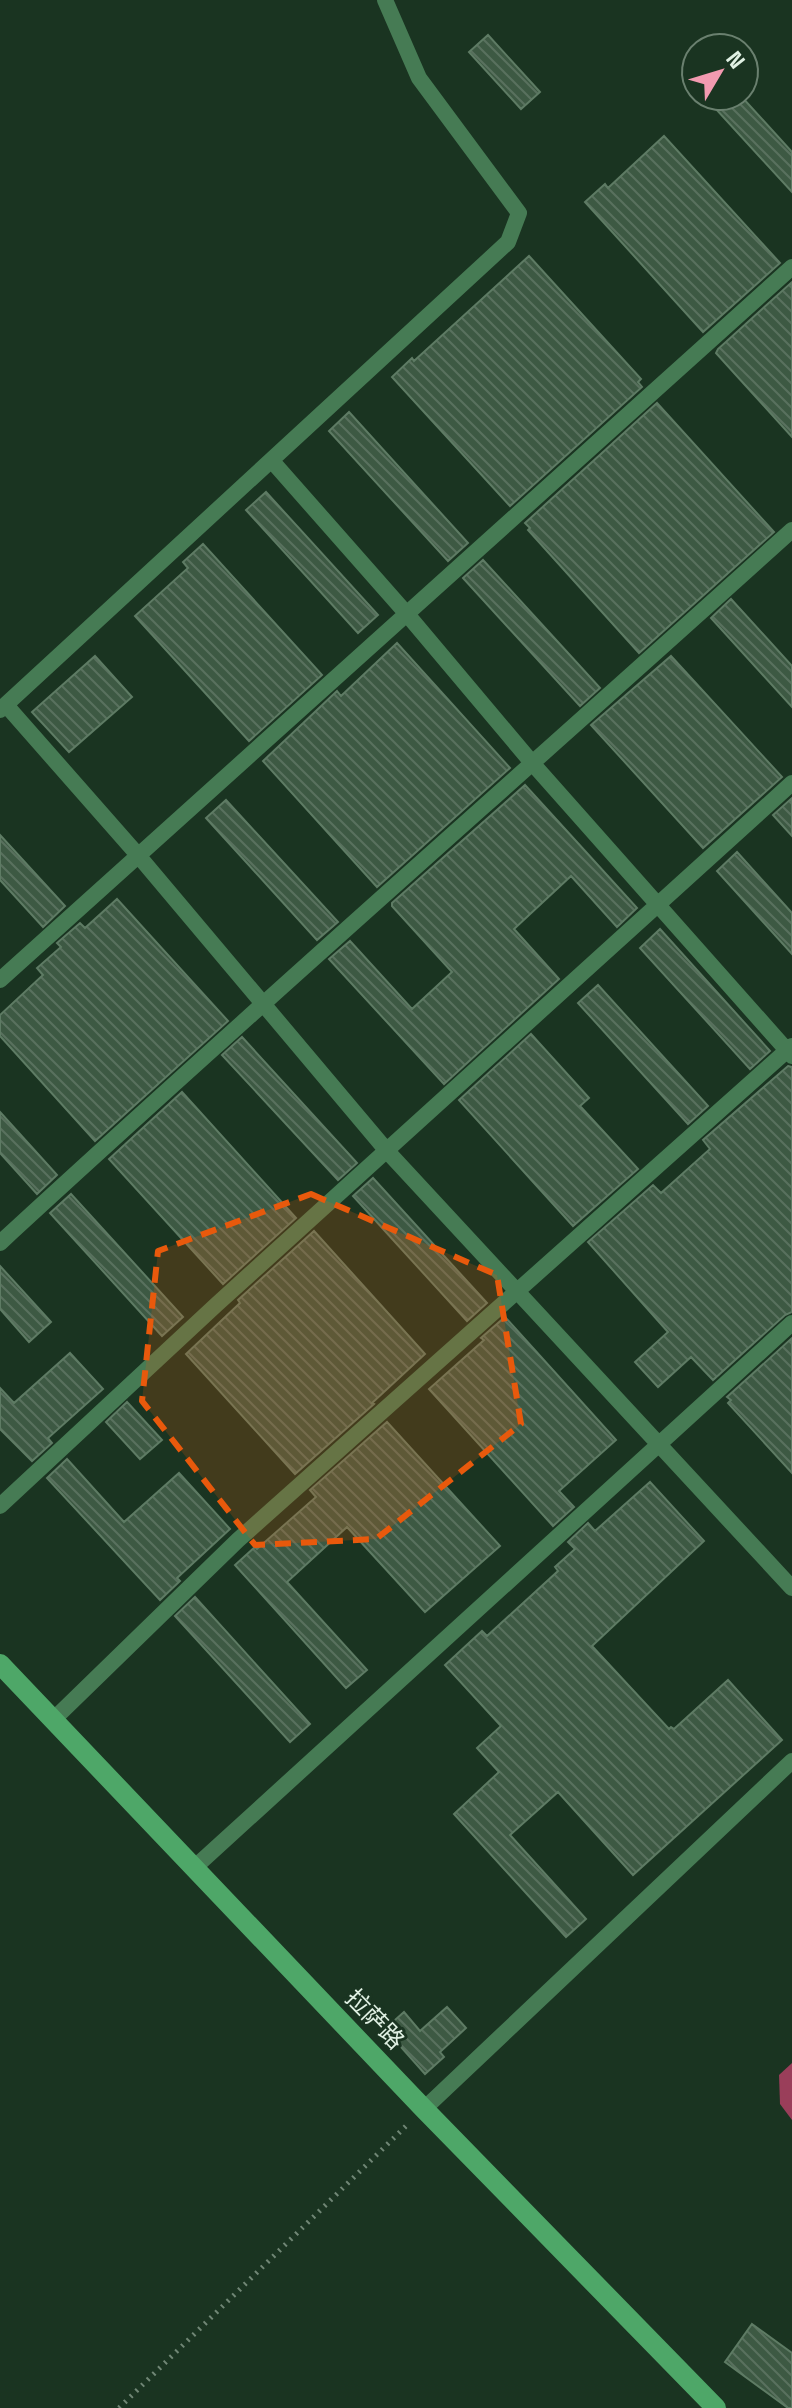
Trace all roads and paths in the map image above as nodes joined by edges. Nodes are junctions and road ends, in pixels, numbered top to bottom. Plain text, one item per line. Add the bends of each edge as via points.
1 (385, 0) edge
2 (792, 267) edge
3 (272, 461) junction
4 (792, 530) edge
5 (406, 613) junction
6 (3, 707) edge
7 (533, 764) junction
8 (792, 783) edge
9 (137, 854) junction
10 (659, 904) junction
11 (0, 980) edge
12 (262, 1004) junction
13 (790, 1051) edge
14 (387, 1151) junction
15 (0, 1243) edge
16 (518, 1291) junction
17 (792, 1323) edge
18 (659, 1444) junction
19 (0, 1506) edge
20 (792, 1588) edge
21 (0, 1664) edge
22 (53, 1720) junction
23 (792, 1761) edge
24 (194, 1868) junction
25 (424, 2109) junction
26 (119, 2408) edge
27 (716, 2408) edge

1 - 3 lane via 419,78 519,213 508,242
2 - 5 lane
3 - 5 lane
3 - 6 lane
4 - 7 lane
5 - 7 lane
5 - 9 lane
6 - 9 lane
7 - 10 lane
7 - 12 lane
8 - 10 lane
9 - 11 lane
9 - 12 lane
10 - 13 lane
10 - 14 lane
12 - 14 lane
12 - 15 lane
13 - 16 lane
14 - 16 lane
14 - 19 lane
16 - 18 lane
16 - 22 lane via 238,1540
17 - 18 lane
18 - 20 lane
18 - 24 lane
21 - 22 street, 拉萨路
22 - 24 street, 拉萨路
23 - 25 lane
24 - 25 street, 拉萨路
25 - 26 path
25 - 27 street, 拉萨路

